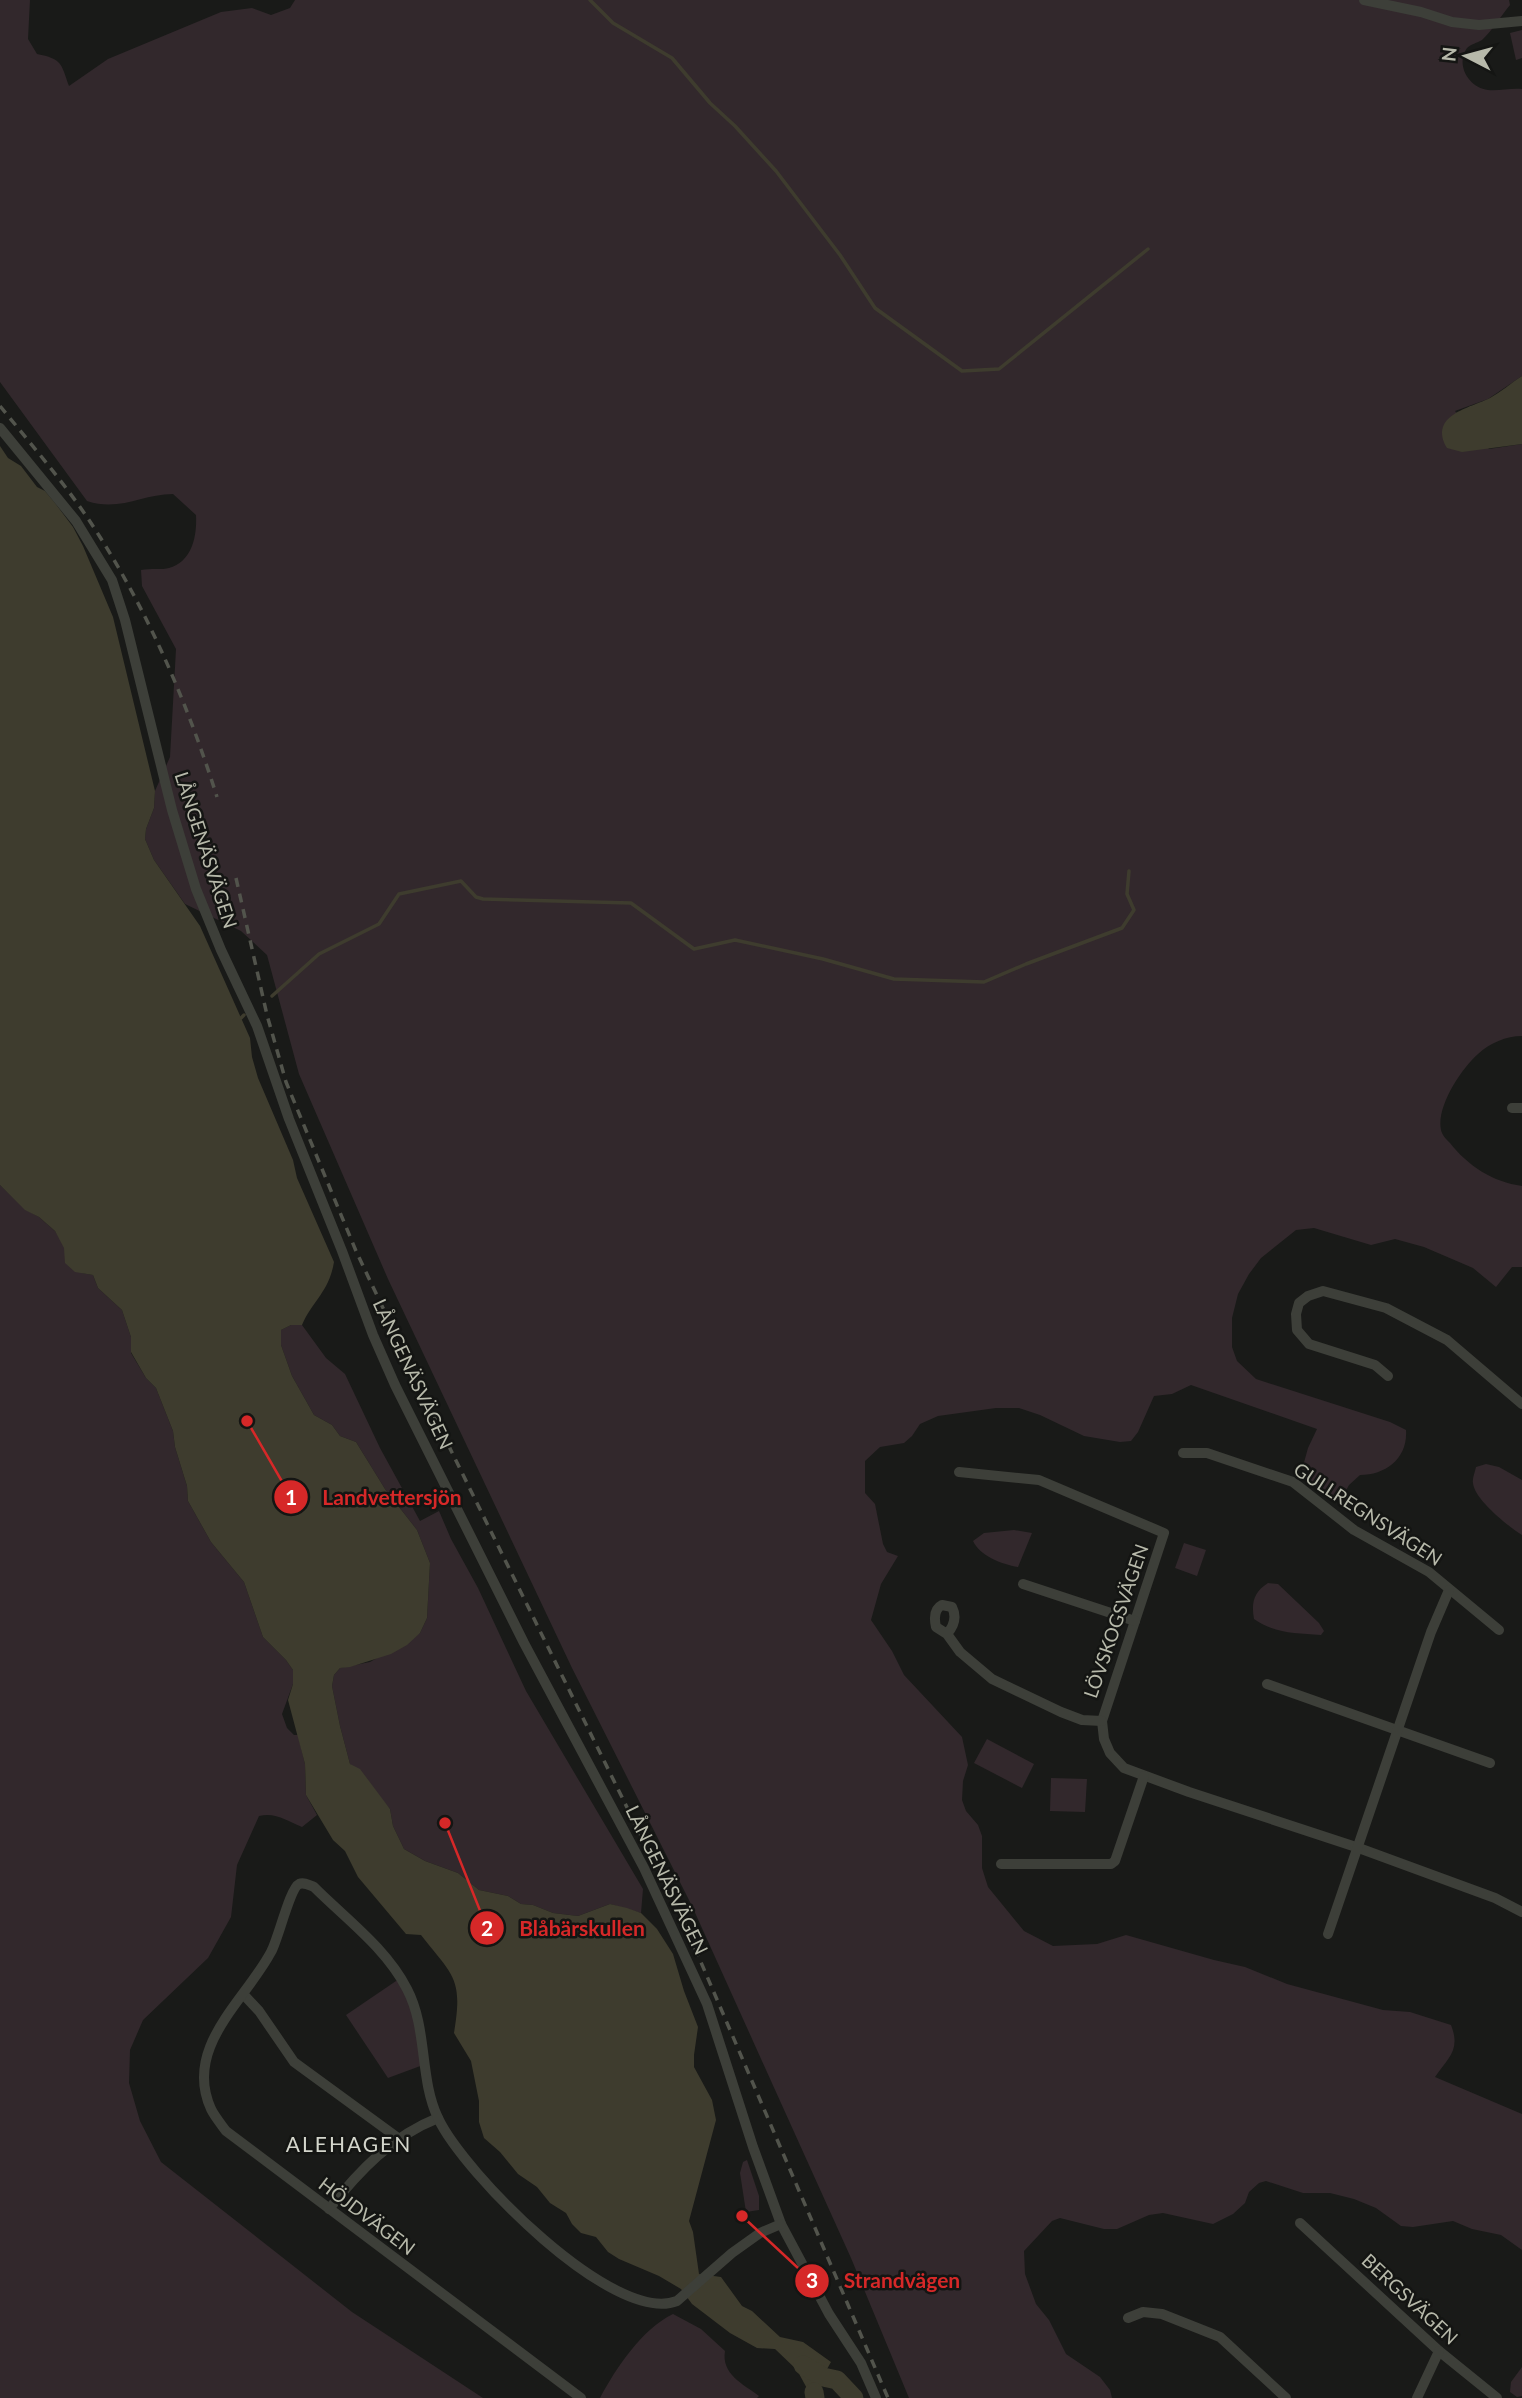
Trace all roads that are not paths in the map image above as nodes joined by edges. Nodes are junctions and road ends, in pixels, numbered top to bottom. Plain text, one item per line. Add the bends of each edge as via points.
1 (1364, 0) edge
2 (1522, 21) edge
3 (0, 428) edge
4 (1388, 1376) dead end
5 (1522, 1404) edge
6 (1183, 1453) dead end
7 (959, 1472) dead end
8 (1023, 1584) dead end
9 (1449, 1590) junction
10 (1135, 1621) junction
11 (1499, 1630) dead end
12 (947, 1634) dead end
13 (1268, 1684) dead end
14 (1102, 1721) junction
15 (1399, 1729) junction
16 (1490, 1763) dead end
17 (1144, 1776) junction
18 (1356, 1847) junction
19 (1001, 1864) dead end
20 (1522, 1912) edge
21 (1328, 1934) dead end
22 (244, 1995) junction
23 (438, 2118) junction
24 (398, 2138) junction
25 (329, 2209) junction
26 (1300, 2223) dead end
27 (781, 2224) junction
28 (1128, 2318) dead end
29 (1440, 2351) junction
30 (581, 2398) edge
31 (876, 2398) edge
32 (1286, 2398) edge
33 (1416, 2398) edge
34 (1497, 2398) edge

1 - 2 street via 1452,22
3 - 27 street, LÅNGENÄSVÄGEN via 76,521 112,580 196,889 257,1026 373,1335 490,1576 645,1868 693,1971
4 - 5 street via 1375,1365 1309,1344 1297,1330 1299,1303 1324,1291 1386,1308 1447,1340
6 - 9 street, GULLREGNSVÄGEN via 1207,1452 1293,1482 1354,1530 1429,1572
7 - 10 street, LÖVSKOGSVÄGEN via 1039,1479 1164,1533
8 - 10 street
9 - 11 street, GULLREGNSVÄGEN
9 - 15 street, GULLREGNSVÄGEN
10 - 14 street, LÖVSKOGSVÄGEN
12 - 14 street via 992,1679 1061,1713
13 - 15 street
14 - 17 street, LÖVSKOGSVÄGEN via 1104,1739 1115,1760
15 - 16 street
15 - 18 street, GULLREGNSVÄGEN
17 - 18 street, LÖVSKOGSVÄGEN
17 - 19 street via 1111,1864
18 - 20 street, LÖVSKOGSVÄGEN
18 - 21 street
22 - 23 street, HÖJDVÄGEN via 273,1948 293,1888 304,1883 314,1887 374,1945 407,1989 420,2025
22 - 24 street via 294,2062
22 - 25 street, HÖJDVÄGEN via 219,2028 205,2058 211,2109 226,2131
23 - 24 street
23 - 27 street via 457,2152 496,2196 578,2267 630,2298 669,2304 750,2240
24 - 25 street
25 - 30 street, HÖJDVÄGEN
26 - 29 street, BERGSVÄGEN
27 - 31 street, LÅNGENÄSVÄGEN via 861,2363
28 - 32 street via 1143,2312 1162,2314 1220,2337
29 - 33 street
29 - 34 street, BERGSVÄGEN

